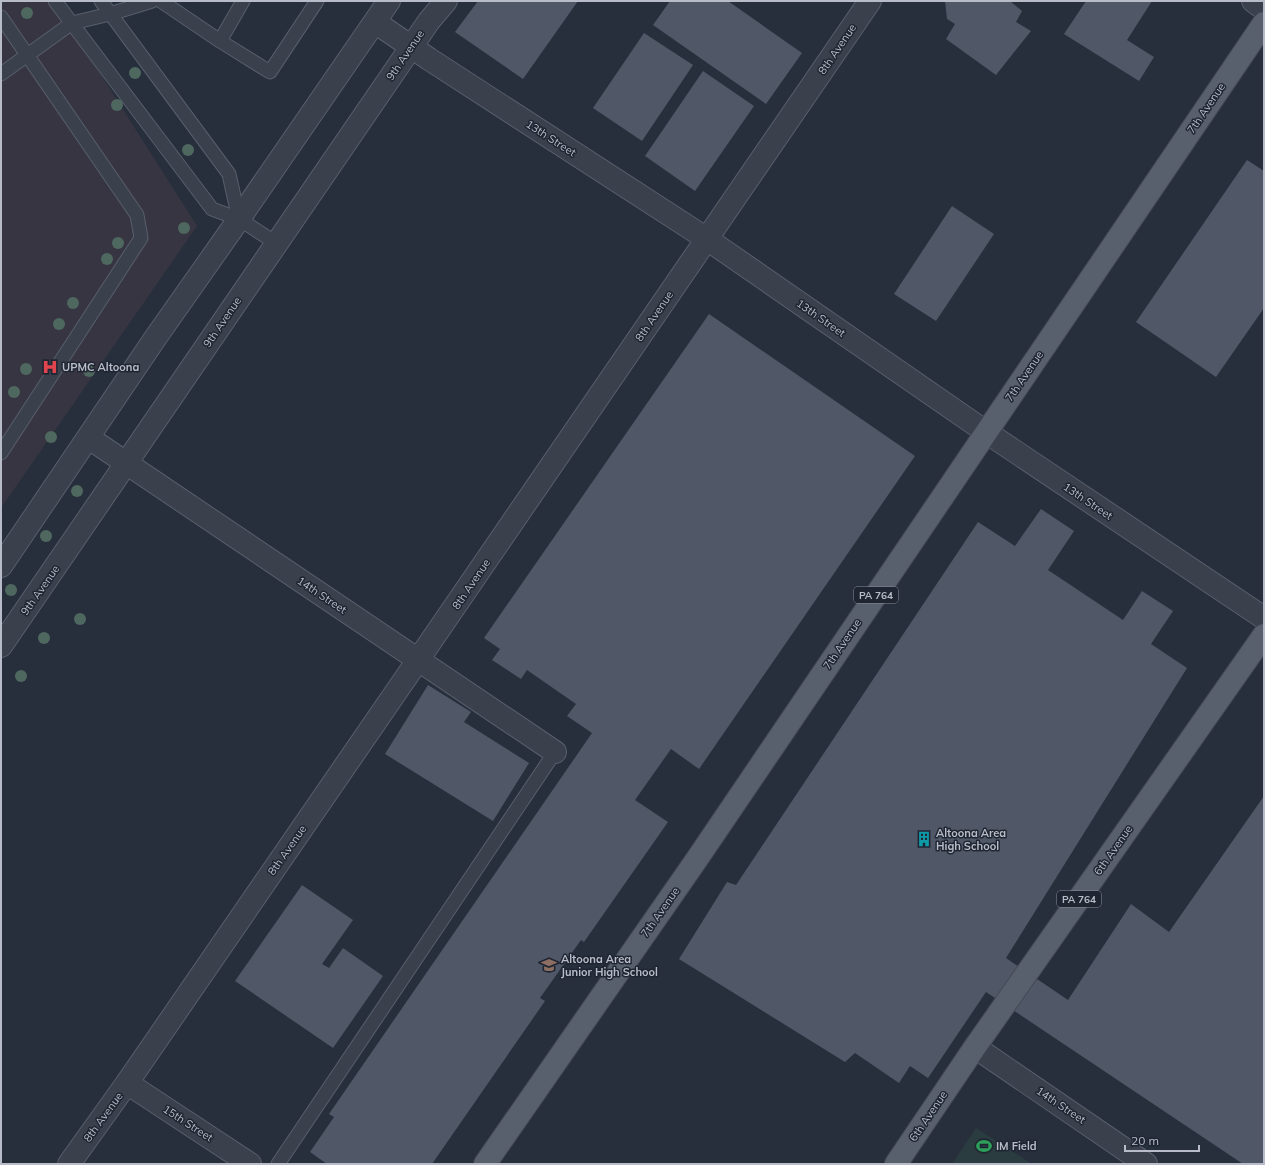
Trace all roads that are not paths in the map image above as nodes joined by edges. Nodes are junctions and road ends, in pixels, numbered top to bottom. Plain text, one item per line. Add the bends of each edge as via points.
1 (55, 1) edge
2 (101, 1) edge
3 (152, 1) edge
4 (161, 1) edge
5 (243, 1) edge
6 (317, 1) edge
7 (389, 1) edge
8 (446, 1) edge
9 (870, 1) edge
10 (1253, 1) edge
11 (1264, 9) edge
12 (110, 14) junction
13 (1, 17) edge
14 (375, 22) junction
15 (72, 23) junction
16 (1264, 23) edge
17 (220, 41) junction
18 (411, 47) junction
19 (28, 54) junction
20 (1, 74) edge
21 (240, 219) junction
22 (707, 238) junction
23 (276, 243) junction
24 (986, 432) junction
25 (89, 438) junction
26 (1, 453) edge
27 (127, 464) junction
28 (1, 566) edge
29 (1264, 618) edge
30 (1264, 635) edge
31 (1, 646) edge
32 (418, 660) junction
33 (555, 752) joint
34 (975, 1047) junction
35 (127, 1083) junction
36 (69, 1164) edge
37 (250, 1164) edge
38 (278, 1164) edge
39 (485, 1164) edge
40 (896, 1164) edge
41 (1146, 1164) edge

1 - 15 lane
2 - 12 lane
3 - 12 lane
4 - 17 lane
5 - 17 lane
6 - 17 lane via 270,72
7 - 14 street
8 - 18 street, 9th Avenue via 428,21
9 - 22 street, 8th Avenue
10 - 11 street
12 - 15 lane
12 - 21 lane via 229,174
13 - 19 lane
14 - 18 street, 13th Street
14 - 21 street
15 - 19 lane
15 - 21 lane via 212,208
16 - 24 main road, 7th Avenue / PA 764
18 - 22 street, 13th Street
18 - 23 street, 9th Avenue
19 - 20 lane
19 - 26 lane via 137,215 141,238
21 - 23 lane
21 - 25 street via 156,337
22 - 24 street, 13th Street
22 - 32 street, 8th Avenue
23 - 27 street, 9th Avenue
24 - 29 street, 13th Street
24 - 39 main road, 7th Avenue / PA 764 via 701,852
25 - 27 street, 14th Street
25 - 28 street
27 - 31 street, 9th Avenue
27 - 32 street, 14th Street
30 - 34 main road, 6th Avenue / PA 764
32 - 33 street, 14th Street
32 - 35 street, 8th Avenue
33 - 38 lane
34 - 40 main road, 6th Avenue / PA 764
34 - 41 street, 14th Street
35 - 36 street, 8th Avenue
35 - 37 street, 15th Street

